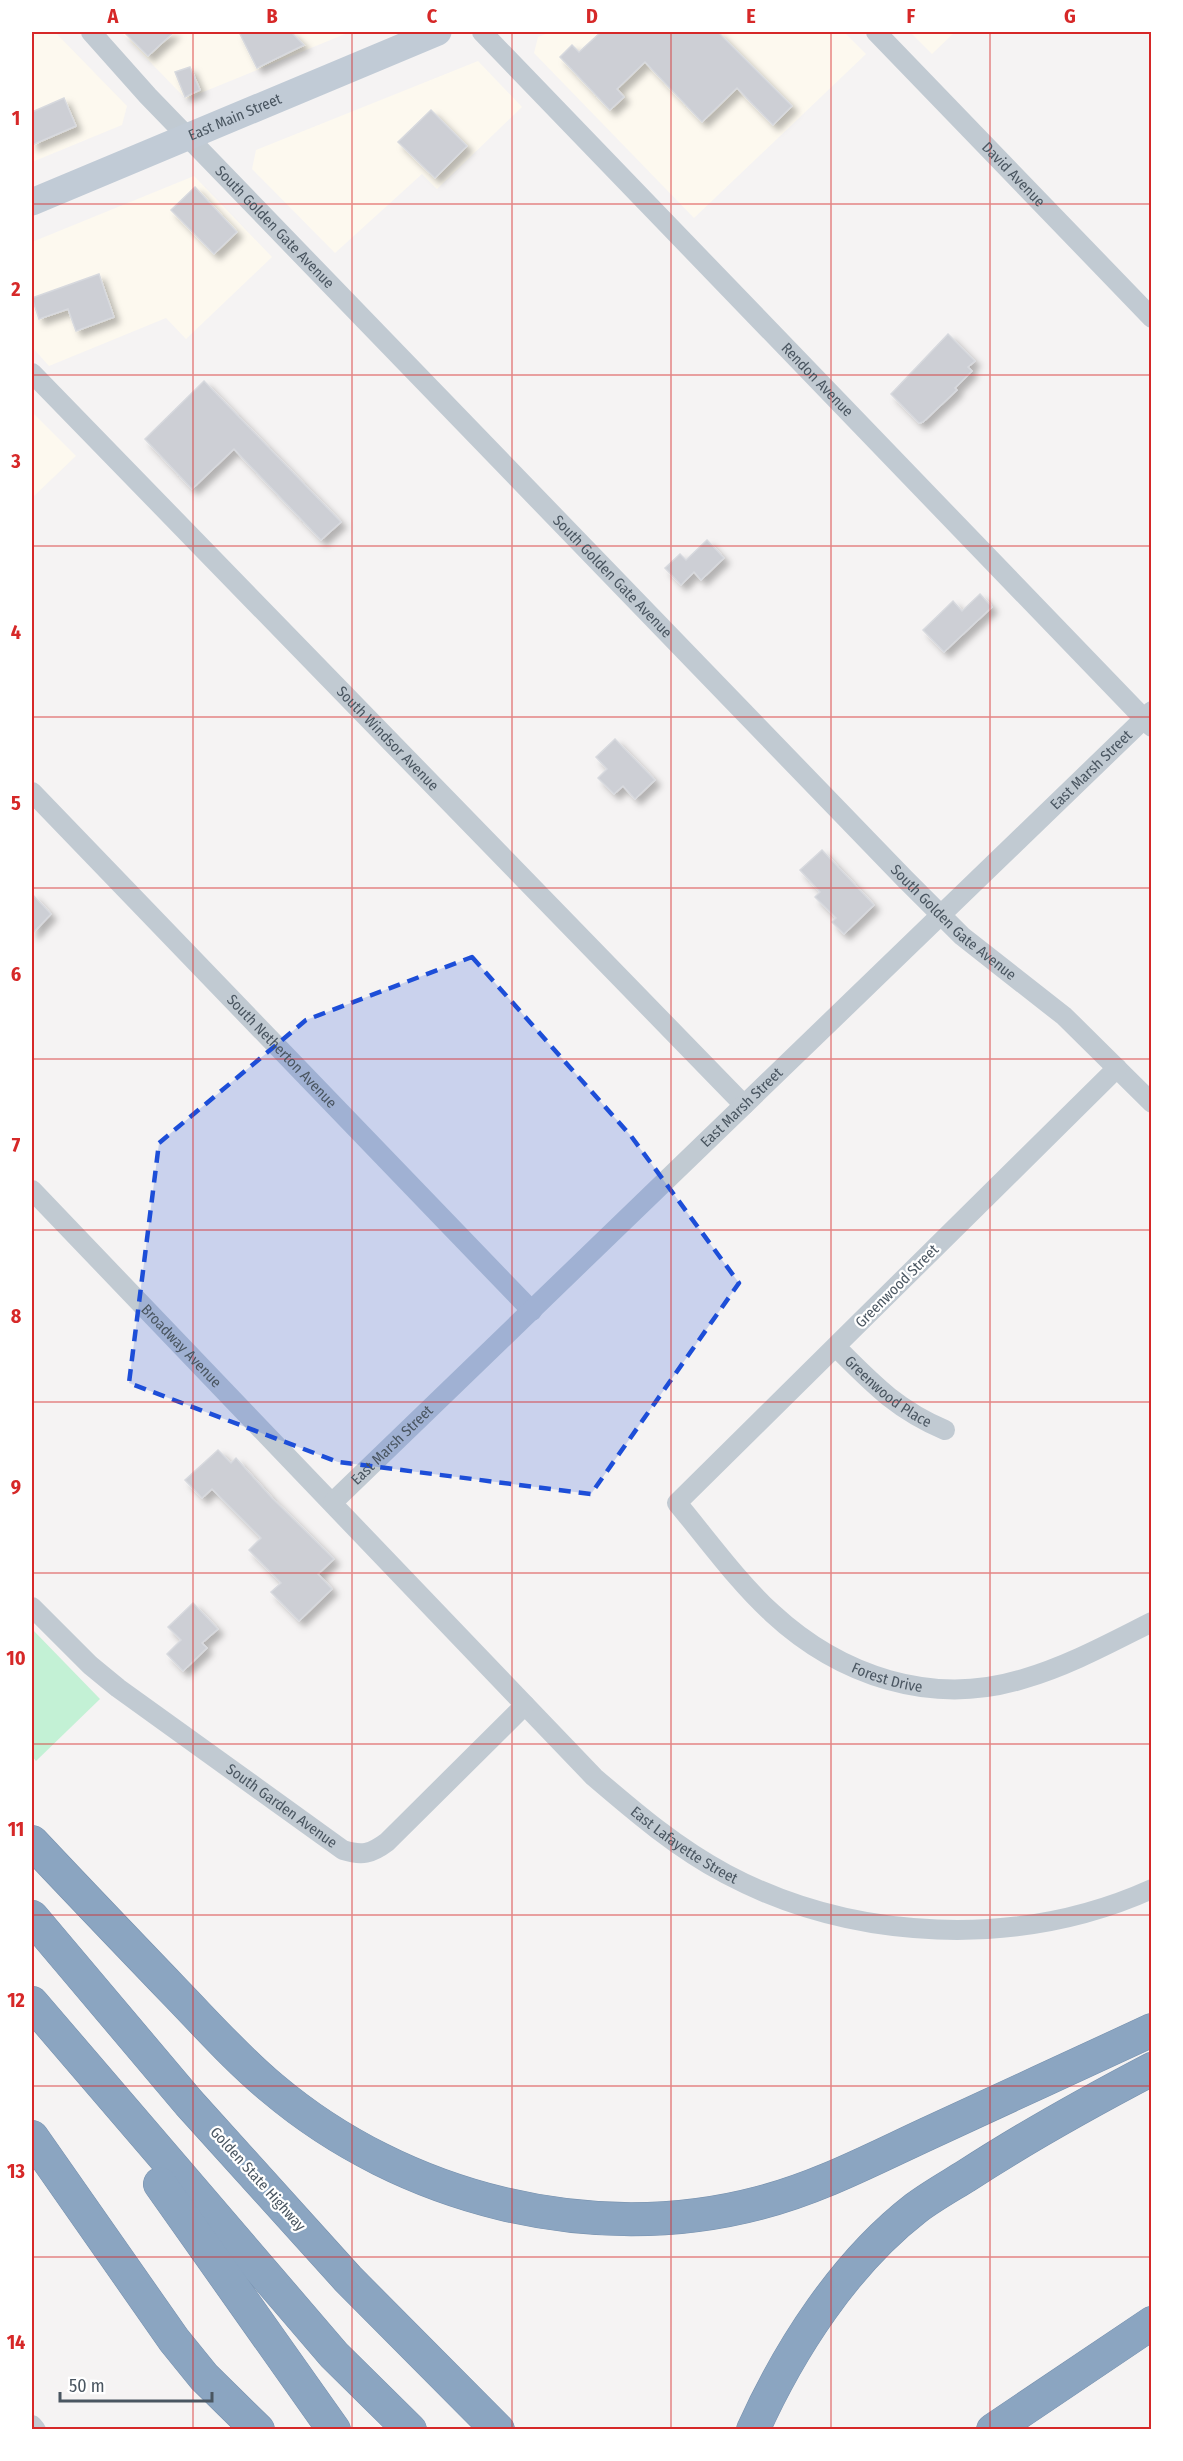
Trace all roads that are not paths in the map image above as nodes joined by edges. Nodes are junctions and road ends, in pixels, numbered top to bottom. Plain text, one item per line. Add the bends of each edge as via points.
1 (91, 32) edge
2 (438, 32) edge
3 (483, 32) edge
4 (876, 32) edge
5 (188, 135) junction
6 (32, 202) edge
7 (1152, 318) edge
8 (32, 373) edge
9 (1149, 719) edge
10 (32, 792) edge
11 (941, 915) junction
12 (1117, 1068) junction
13 (1152, 1103) edge
14 (744, 1105) junction
15 (32, 1190) edge
16 (531, 1311) junction
17 (836, 1347) junction
18 (945, 1430) dead end
19 (333, 1502) junction
20 (677, 1503) joint
21 (32, 1607) edge
22 (1152, 1622) edge
23 (525, 1705) junction
24 (32, 1842) edge
25 (1152, 1889) edge
26 (32, 1917) edge
27 (32, 2002) edge
28 (1152, 2030) edge
29 (1152, 2069) edge
30 (32, 2137) edge
31 (156, 2150) junction
32 (1152, 2323) edge
33 (32, 2425) edge
34 (36, 2430) edge
35 (258, 2430) edge
36 (334, 2430) edge
37 (410, 2430) edge
38 (498, 2430) edge
39 (753, 2430) edge
40 (993, 2430) edge

1 - 5 street, South Golden Gate Avenue
2 - 5 main road, East Main Street
3 - 9 street, Rendon Avenue
4 - 7 street, David Avenue
5 - 6 main road, East Main Street
5 - 11 street, South Golden Gate Avenue
8 - 14 street, South Windsor Avenue
9 - 11 street, East Marsh Street
10 - 16 street, South Netherton Avenue
11 - 12 street, South Golden Gate Avenue via 1064,1016
11 - 14 street, East Marsh Street
12 - 13 street, South Golden Gate Avenue
12 - 17 street, Greenwood Street
14 - 16 street, East Marsh Street
15 - 19 street, Broadway Avenue
16 - 19 street, East Marsh Street
17 - 18 street, Greenwood Place via 889,1400
17 - 20 street, Greenwood Street
19 - 23 street, East Lafayette Street
20 - 22 street, Forest Drive via 770,1612 815,1648 868,1676 924,1689 992,1687 1059,1666
21 - 23 street, South Garden Avenue via 118,1688 343,1850 359,1855 372,1853 387,1842
23 - 25 street, East Lafayette Street via 594,1777 656,1830 726,1874 803,1906 885,1925 953,1930 1000,1928 1073,1916
24 - 28 highway via 241,2059 307,2116 389,2165 436,2185 540,2211 649,2218 700,2215 760,2203 831,2178
26 - 38 highway, Golden State Highway via 189,2103 348,2279
27 - 31 highway
29 - 39 highway via 994,2157 916,2208 863,2259 813,2320 773,2386
30 - 35 highway via 130,2280 204,2377
31 - 36 highway via 156,2178
31 - 37 highway via 334,2355
32 - 40 highway
33 - 34 street

